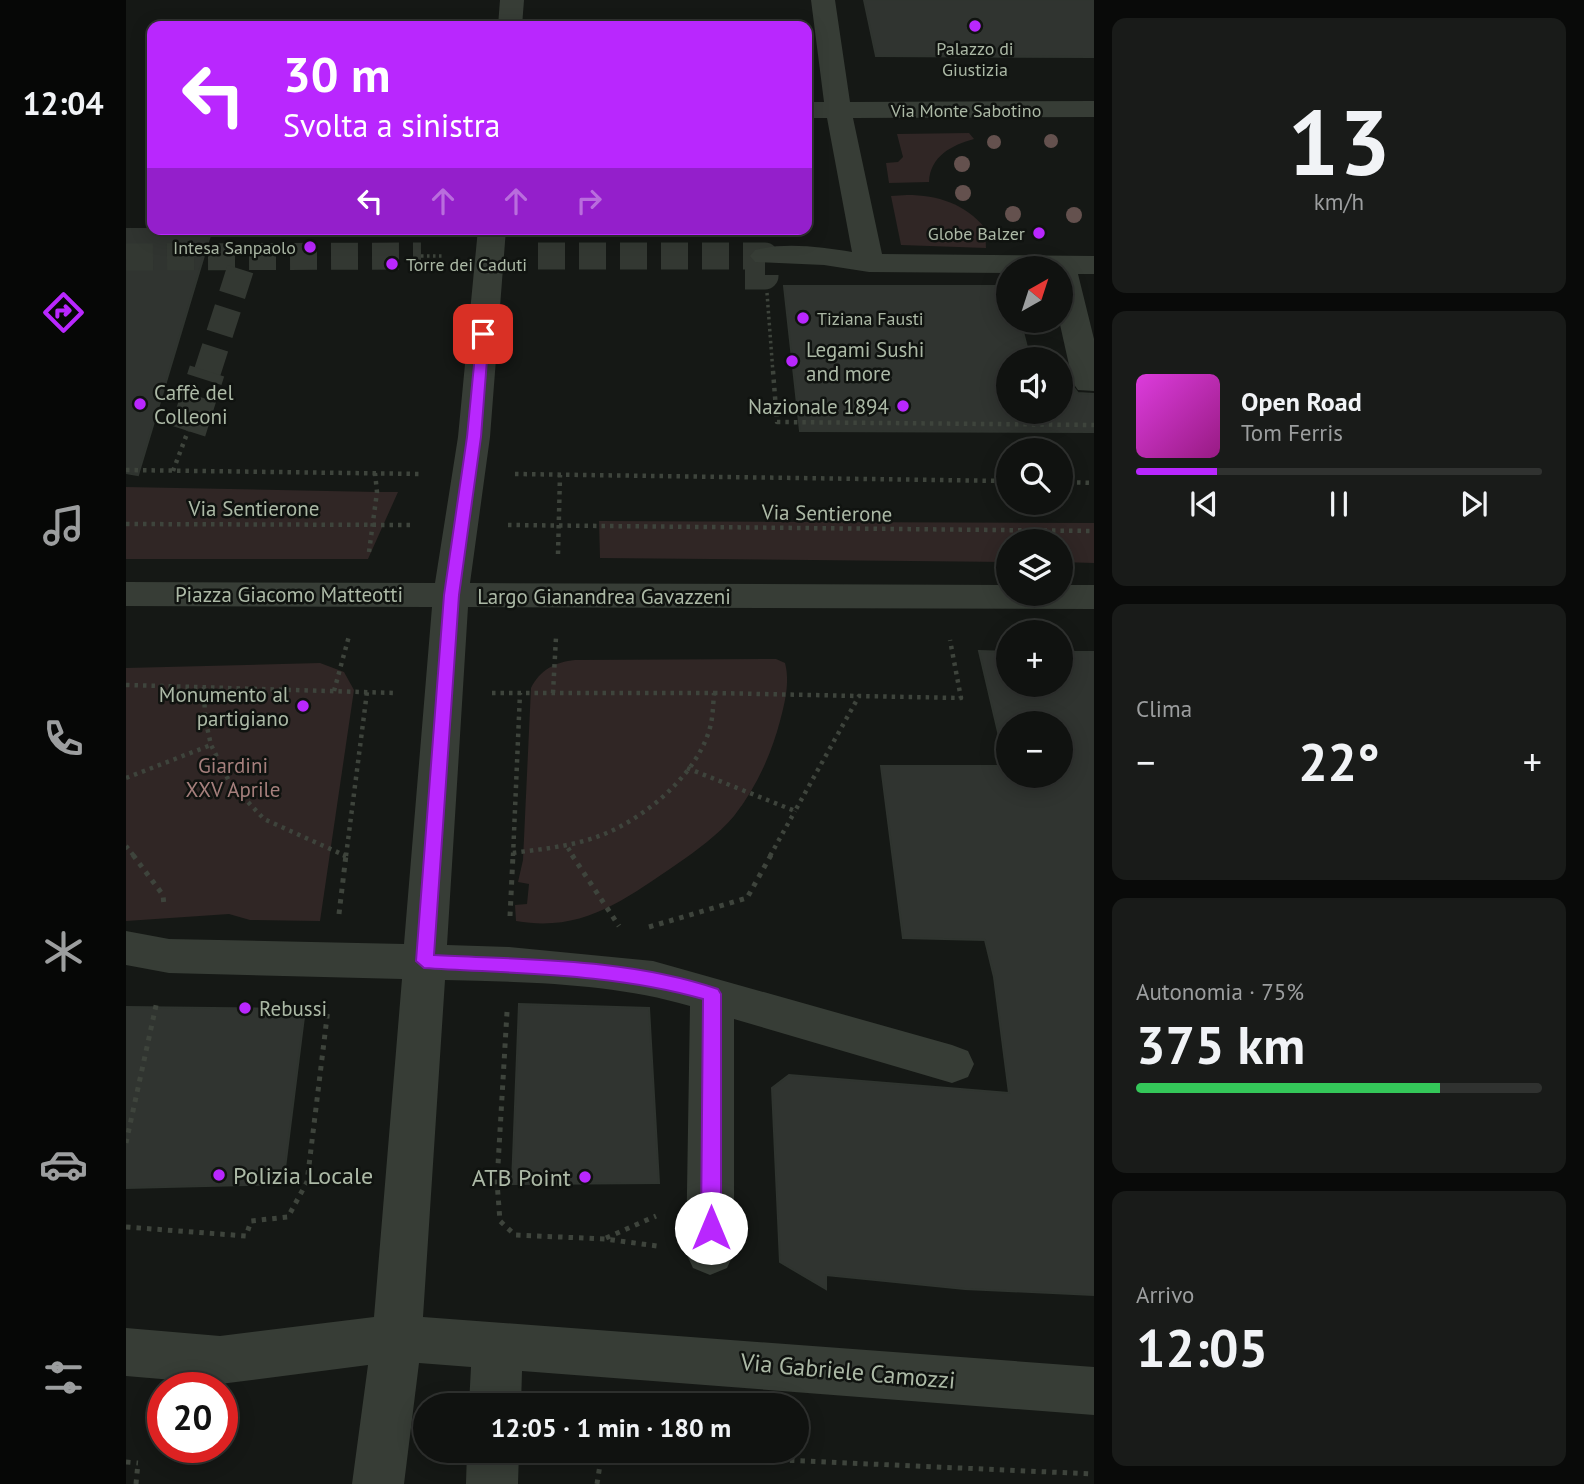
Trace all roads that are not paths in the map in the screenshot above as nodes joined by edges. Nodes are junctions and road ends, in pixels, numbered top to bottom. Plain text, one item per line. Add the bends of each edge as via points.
1 (512, 0) edge
2 (823, 0) edge
3 (510, 21) edge
4 (812, 110) edge
5 (839, 110) junction
6 (1094, 110) edge
7 (491, 235) edge
8 (765, 256) dead end
9 (869, 263) junction
10 (996, 264) edge
11 (1073, 264) edge
12 (1094, 265) edge
13 (1073, 315) edge
14 (1089, 383) dead end
15 (126, 594) edge
16 (451, 595) junction
17 (1094, 597) edge
18 (126, 948) edge
19 (424, 961) junction
20 (712, 994) junction
21 (952, 1064) dead end
22 (710, 1254) dead end
23 (397, 1338) junction
24 (497, 1346) junction
25 (126, 1352) edge
26 (1094, 1391) edge
27 (495, 1393) edge
28 (493, 1463) edge
29 (378, 1484) edge
30 (492, 1484) edge

1 - 3 street
2 - 5 street
4 - 5 street, Via Monte Sabotino
5 - 6 street, Via Monte Sabotino
5 - 9 street
7 - 16 street via 469,474
8 - 9 street via 824,256
9 - 10 street
11 - 12 street
13 - 14 street
15 - 16 street, Piazza Giacomo Matteotti
16 - 17 street, Largo Gianandrea Gavazzeni
16 - 19 street, Largo Gianandrea Gavazzeni
18 - 19 street via 169,956
19 - 20 street via 653,978
19 - 23 street, Largo Gianandrea Gavazzeni
20 - 21 street
20 - 22 street
23 - 24 street, Via Gabriele Camozzi
23 - 25 street, Via Gabriele Camozzi via 220,1360
23 - 29 street, Largo Gianandrea Gavazzeni
24 - 26 street, Via Gabriele Camozzi
24 - 27 street
28 - 30 street

